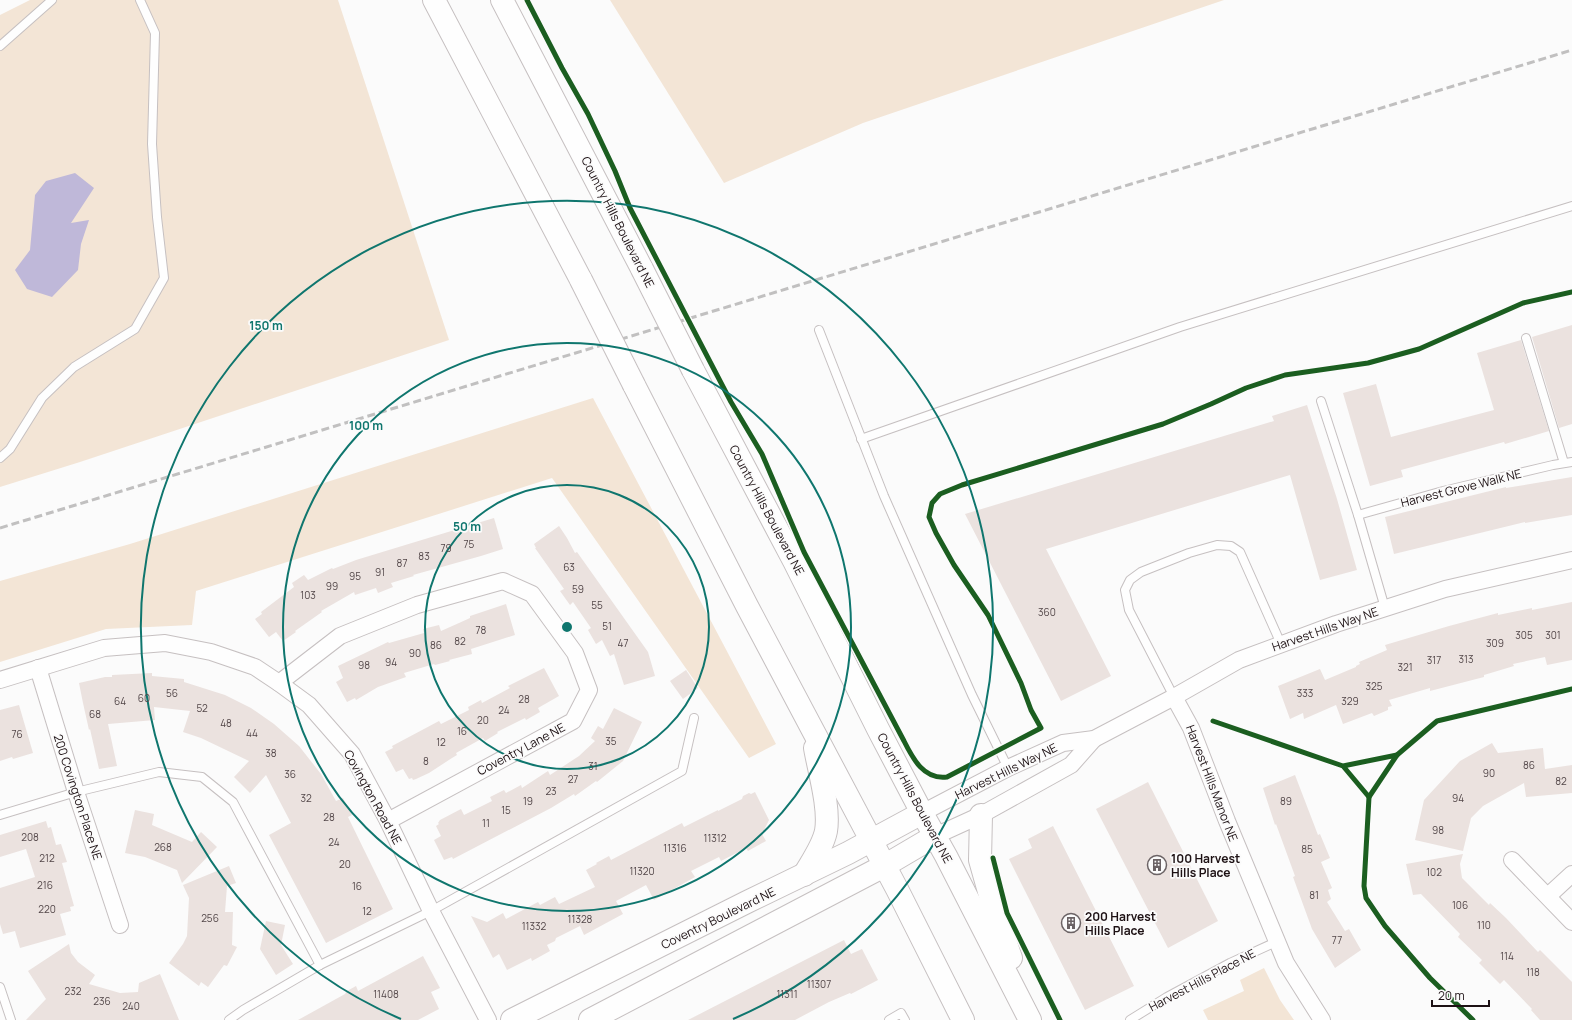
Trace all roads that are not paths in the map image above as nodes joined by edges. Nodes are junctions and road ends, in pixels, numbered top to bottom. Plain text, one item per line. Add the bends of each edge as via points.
1 (52, 0) edge
2 (140, 0) edge
3 (434, 0) edge
4 (502, 0) edge
5 (0, 46) edge
6 (1572, 206) edge
7 (818, 330) dead end
8 (1526, 338) dead end
9 (1321, 401) dead end
10 (861, 439) junction
11 (0, 458) edge
12 (1568, 462) edge
13 (1358, 515) junction
14 (1572, 560) edge
15 (1385, 608) junction
16 (1281, 644) junction
17 (38, 668) junction
18 (0, 680) edge
19 (279, 683) junction
20 (1174, 697) junction
21 (694, 718) dead end
22 (812, 727) junction
23 (1094, 739) junction
24 (1008, 768) junction
25 (76, 792) junction
26 (922, 813) junction
27 (0, 815) edge
28 (981, 815) junction
29 (388, 821) junction
30 (935, 836) junction
31 (871, 842) junction
32 (1512, 860) dead end
33 (884, 866) junction
34 (1572, 874) edge
35 (804, 875) junction
36 (1548, 896) junction
37 (431, 911) junction
38 (1572, 922) edge
39 (120, 925) dead end
40 (1276, 942) junction
41 (320, 965) junction
42 (0, 988) edge
43 (11, 1020) edge
44 (229, 1020) edge
45 (488, 1020) edge
46 (512, 1020) edge
47 (590, 1020) edge
48 (888, 1020) edge
49 (905, 1020) edge
50 (963, 1020) edge
51 (1031, 1020) edge
52 (1130, 1020) edge
53 (1322, 1020) edge

1 - 5 lane
2 - 11 lane via 155,33 152,144 164,278 135,329 74,367 42,398 10,450
3 - 22 main road, bridge via 581,280 743,599
4 - 26 main road, Country Hills Boulevard NE, bridge
6 - 10 lane via 1180,327
7 - 10 lane
8 - 12 lane, Harvest Grove Walk NE
9 - 13 lane
10 - 24 lane via 972,695
12 - 13 lane, Harvest Grove Walk NE via 1442,491
13 - 15 lane
14 - 15 street, Harvest Hills Way NE via 1445,589
15 - 16 street, Harvest Hills Way NE
16 - 20 street, Harvest Hills Way NE via 1239,660
16 - 20 lane via 1240,552 1231,546 1217,545 1206,548 1141,572 1130,580 1125,590 1129,610
17 - 18 street, Covington Road NE
17 - 19 street, Covington Road NE via 104,648 165,643 211,652 255,667
17 - 25 street, 200 Covington Place NE
19 - 29 street, Covington Road NE via 309,705 352,754
19 - 29 street, Coventry Lane NE via 340,636 417,605 502,581 532,594 575,653 589,690 573,721
20 - 23 street, Harvest Hills Way NE
20 - 40 street, Harvest Hills Manor NE via 1191,728
21 - 37 lane via 682,771
22 - 31 main road
22 - 35 main road via 825,805 826,830
23 - 24 street, Harvest Hills Way NE via 1063,743
23 - 28 street, Harvest Hills Way NE via 1071,765
24 - 26 street, Harvest Hills Way NE
25 - 27 lane
25 - 39 street, 200 Covington Place NE
25 - 41 lane via 159,772 202,777 233,802
26 - 30 main road, Country Hills Boulevard NE
26 - 31 main road, Coventry Boulevard NE
28 - 30 street, Harvest Hills Way NE
28 - 51 main road via 980,860
29 - 37 street, Covington Road NE
30 - 33 main road
30 - 51 main road, Country Hills Boulevard NE
31 - 33 main road
31 - 35 main road, Coventry Boulevard NE
32 - 36 street
33 - 47 main road
33 - 50 main road
34 - 36 street
35 - 46 main road, Coventry Boulevard NE
36 - 38 street
37 - 41 lane
37 - 45 street, Covington Road NE
40 - 52 lane, Harvest Hills Place NE via 1223,967
40 - 53 street, Harvest Hills Manor NE via 1286,963
41 - 44 lane
42 - 43 lane
48 - 49 lane via 901,1013

